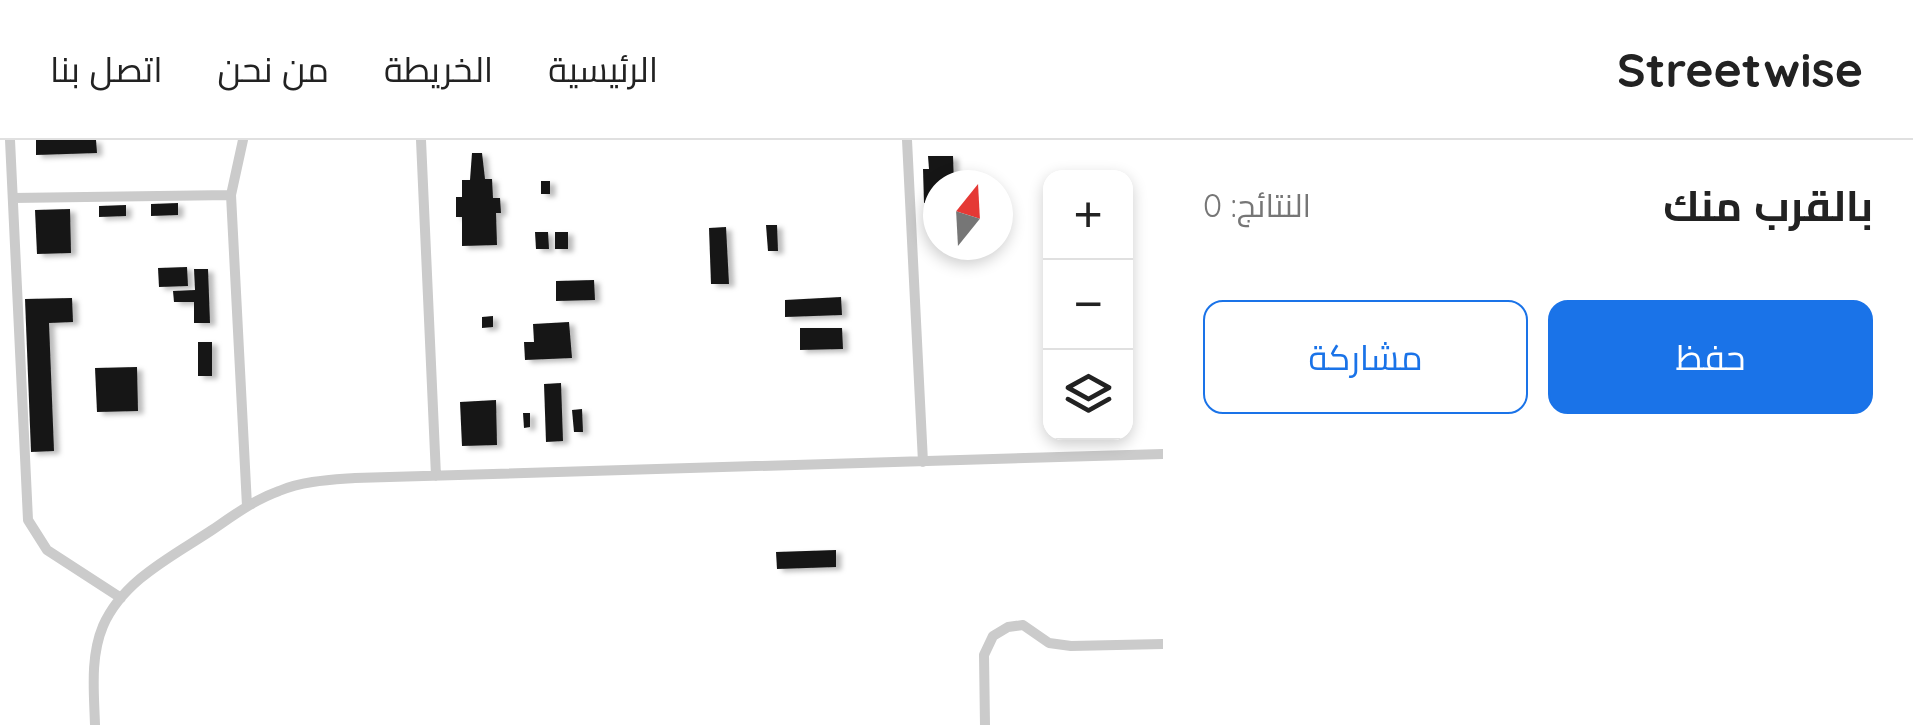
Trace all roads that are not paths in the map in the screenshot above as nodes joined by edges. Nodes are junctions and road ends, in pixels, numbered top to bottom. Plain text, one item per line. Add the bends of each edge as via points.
1 (10, 140) edge
2 (244, 140) edge
3 (421, 140) edge
4 (907, 140) edge
5 (230, 195) junction
6 (13, 198) junction
7 (1163, 454) edge
8 (923, 462) junction
9 (436, 476) junction
10 (247, 506) junction
11 (121, 598) junction
12 (1163, 644) edge
13 (95, 725) edge
14 (985, 725) edge

1 - 6 street
2 - 5 street
3 - 9 street
4 - 8 street
5 - 6 street
5 - 10 street
6 - 11 street via 28,520 47,550
7 - 8 street
8 - 9 street
9 - 10 street via 318,480
10 - 11 street
11 - 13 street via 96,646
12 - 14 street via 1070,646 1008,626 993,636 984,655

